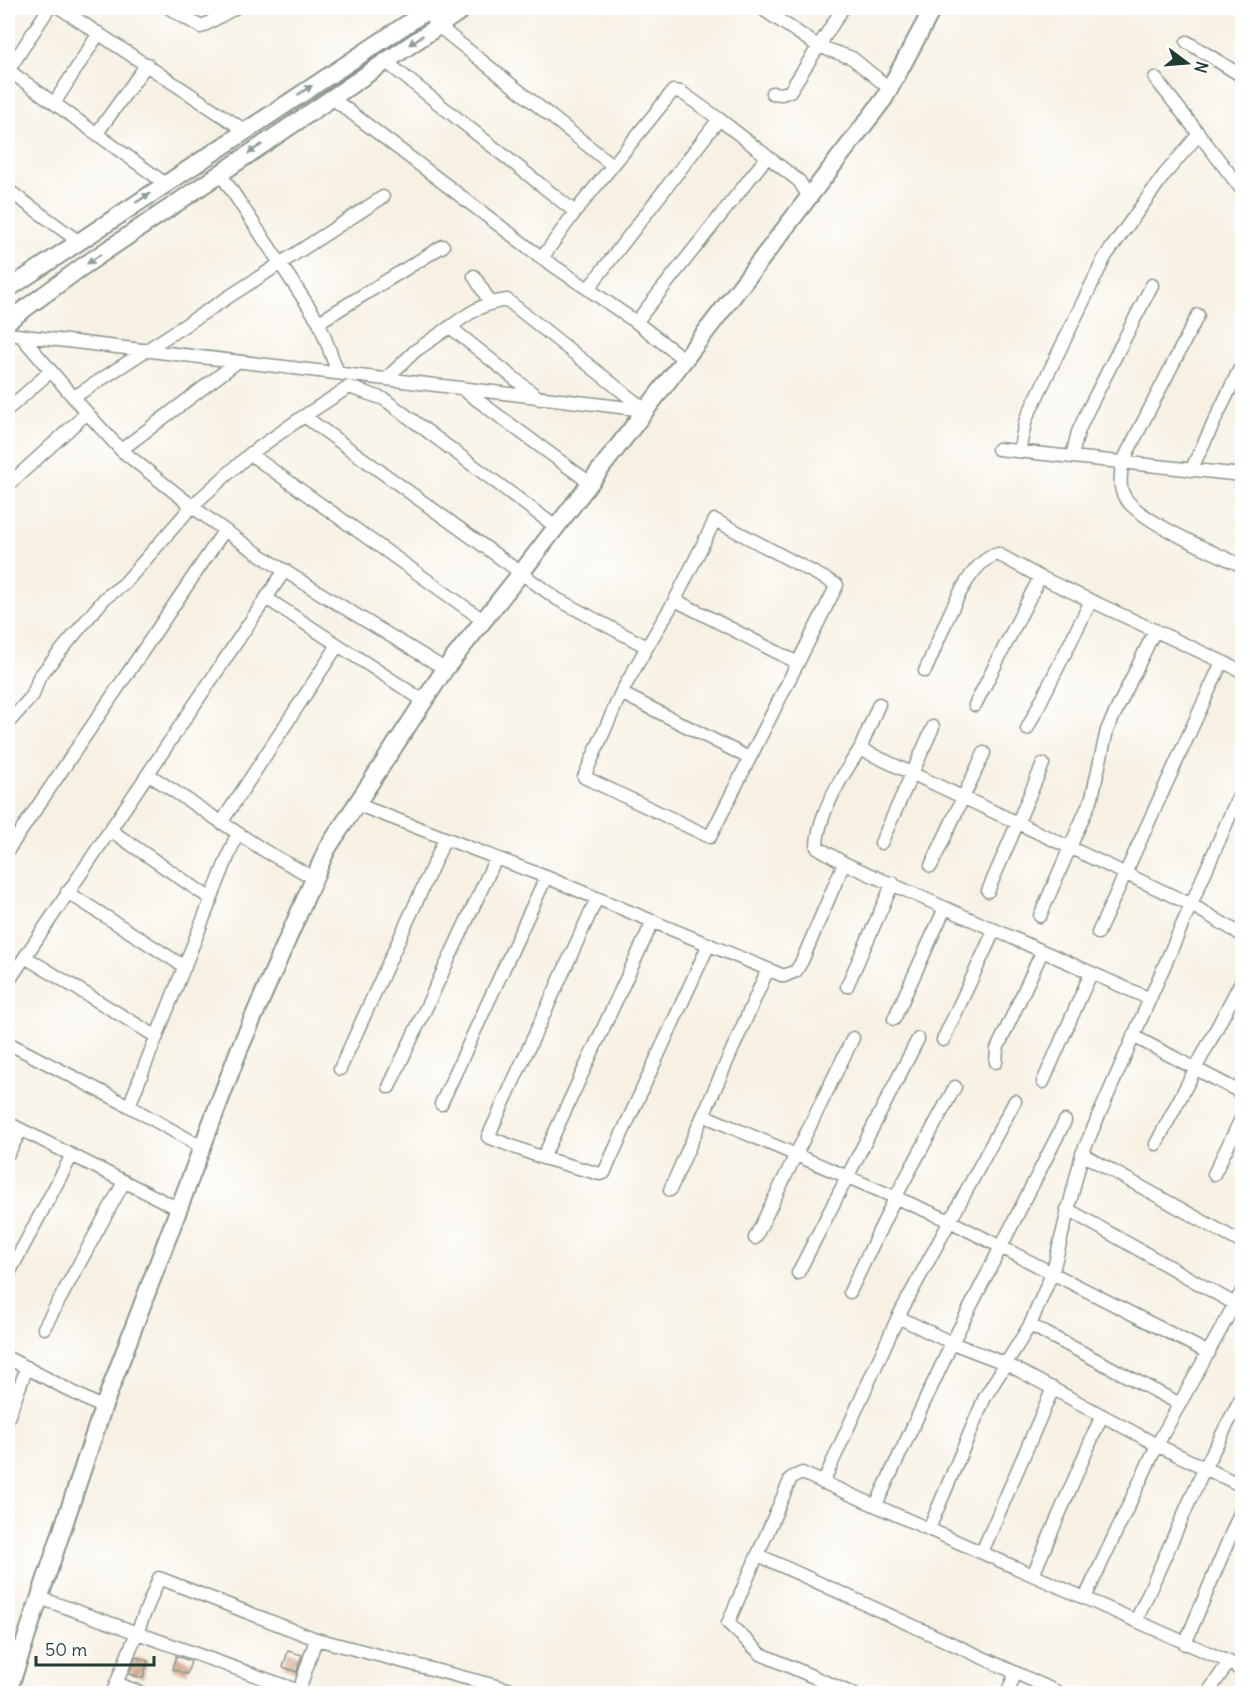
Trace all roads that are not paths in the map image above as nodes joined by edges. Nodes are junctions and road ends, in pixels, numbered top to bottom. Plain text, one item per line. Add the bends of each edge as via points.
1 (49, 8) edge
2 (60, 8) edge
3 (235, 8) edge
4 (465, 8) edge
5 (843, 8) edge
6 (933, 8) edge
7 (429, 9) edge
8 (177, 10) edge
9 (764, 10) dead end
10 (438, 26) junction
11 (99, 33) junction
12 (1187, 42) dead end
13 (818, 46) junction
14 (385, 62) junction
15 (147, 64) junction
16 (8, 70) edge
17 (1242, 76) edge
18 (1155, 78) dead end
19 (889, 88) junction
20 (772, 93) dead end
21 (332, 98) junction
22 (55, 102) junction
23 (719, 119) junction
24 (244, 130) junction
25 (97, 133) junction
26 (1199, 134) junction
27 (767, 156) junction
28 (612, 165) junction
29 (220, 173) junction
30 (166, 184) junction
31 (8, 190) edge
32 (1242, 190) edge
33 (383, 197) dead end
34 (809, 197) junction
35 (574, 212) junction
36 (78, 241) junction
37 (443, 246) dead end
38 (542, 258) junction
39 (282, 263) junction
40 (474, 276) dead end
41 (1152, 285) dead end
42 (588, 289) junction
43 (8, 290) edge
44 (490, 302) junction
45 (1198, 315) dead end
46 (8, 321) edge
47 (320, 322) junction
48 (636, 322) junction
49 (450, 327) junction
50 (8, 334) edge
51 (21, 336) junction
52 (144, 352) junction
53 (685, 360) junction
54 (236, 363) junction
55 (1242, 364) edge
56 (51, 371) junction
57 (338, 373) junction
58 (386, 379) junction
59 (462, 389) junction
60 (74, 397) junction
61 (541, 400) junction
62 (8, 409) edge
63 (645, 410) junction
64 (87, 413) junction
65 (304, 416) junction
66 (998, 449) dead end
67 (121, 450) junction
68 (1019, 451) junction
69 (250, 454) junction
70 (1072, 456) junction
71 (1122, 463) junction
72 (1191, 470) junction
73 (1242, 475) edge
74 (590, 483) junction
75 (8, 485) edge
76 (192, 506) junction
77 (556, 526) junction
78 (224, 531) junction
79 (1242, 566) edge
80 (285, 570) junction
81 (521, 573) junction
82 (1040, 577) junction
83 (266, 598) junction
84 (675, 600) junction
85 (1091, 601) junction
86 (483, 620) junction
87 (1155, 630) junction
88 (338, 645) junction
89 (647, 647) junction
90 (1222, 662) junction
91 (798, 663) junction
92 (445, 669) junction
93 (925, 671) dead end
94 (1242, 671) edge
95 (621, 693) junction
96 (424, 701) junction
97 (879, 704) dead end
98 (975, 705) dead end
99 (8, 723) edge
100 (933, 727) dead end
101 (1027, 729) dead end
102 (860, 749) junction
103 (984, 753) dead end
104 (749, 758) junction
105 (1043, 764) dead end
106 (913, 772) junction
107 (148, 774) junction
108 (1242, 788) edge
109 (963, 797) junction
110 (356, 804) junction
111 (221, 823) junction
112 (1016, 823) junction
113 (110, 830) junction
114 (237, 834) junction
115 (445, 839) junction
116 (881, 843) dead end
117 (1069, 847) junction
118 (8, 850) edge
119 (496, 858) junction
120 (844, 863) junction
121 (931, 866) dead end
122 (1125, 872) junction
123 (546, 877) junction
124 (314, 878) junction
125 (893, 883) junction
126 (988, 891) dead end
127 (67, 892) junction
128 (597, 898) junction
129 (211, 899) junction
130 (1190, 903) junction
131 (945, 908) junction
132 (1040, 916) dead end
133 (653, 921) junction
134 (994, 931) junction
135 (1098, 933) dead end
136 (1242, 935) edge
137 (709, 944) junction
138 (1042, 952) junction
139 (25, 957) junction
140 (185, 967) junction
141 (768, 969) junction
142 (1091, 973) junction
143 (1242, 980) edge
144 (8, 982) edge
145 (847, 986) dead end
146 (1148, 998) junction
147 (894, 1018) dead end
148 (1133, 1036) junction
149 (157, 1037) junction
150 (853, 1038) dead end
151 (918, 1039) dead end
152 (943, 1040) dead end
153 (8, 1043) edge
154 (996, 1062) dead end
155 (1197, 1068) junction
156 (340, 1069) dead end
157 (1042, 1082) dead end
158 (389, 1087) dead end
159 (955, 1087) dead end
160 (1242, 1093) edge
161 (1015, 1101) dead end
162 (441, 1104) dead end
163 (129, 1106) junction
164 (703, 1115) junction
165 (1242, 1117) edge
166 (1065, 1120) dead end
167 (8, 1123) edge
168 (21, 1130) junction
169 (1156, 1144) dead end
170 (202, 1147) junction
171 (8, 1154) edge
172 (795, 1154) junction
173 (1082, 1154) junction
174 (71, 1157) junction
175 (543, 1158) junction
176 (1214, 1174) dead end
177 (846, 1177) junction
178 (124, 1182) junction
179 (670, 1190) dead end
180 (895, 1198) junction
181 (179, 1209) junction
182 (1067, 1209) junction
183 (948, 1220) junction
184 (755, 1238) dead end
185 (1242, 1243) edge
186 (1001, 1245) junction
187 (1053, 1271) junction
188 (798, 1273) dead end
189 (8, 1275) edge
190 (1242, 1291) edge
191 (850, 1292) dead end
192 (1235, 1304) junction
193 (898, 1317) junction
194 (1030, 1325) junction
195 (44, 1328) dead end
196 (952, 1343) junction
197 (1209, 1353) junction
198 (8, 1358) edge
199 (1007, 1364) junction
200 (27, 1367) junction
201 (1053, 1388) junction
202 (1242, 1396) edge
203 (1180, 1404) junction
204 (103, 1408) junction
205 (1102, 1414) junction
206 (8, 1418) edge
207 (1157, 1445) junction
208 (1204, 1468) junction
209 (824, 1483) junction
210 (1242, 1486) edge
211 (876, 1505) junction
212 (1242, 1508) edge
213 (929, 1529) junction
214 (982, 1552) junction
215 (758, 1555) junction
216 (1033, 1575) junction
217 (40, 1598) junction
218 (1085, 1598) junction
219 (1136, 1621) junction
220 (137, 1633) junction
221 (316, 1639) junction
222 (8, 1642) edge
223 (1185, 1644) junction
224 (19, 1658) junction
225 (1230, 1662) junction
226 (1242, 1671) edge
227 (1015, 1674) junction
228 (114, 1688) edge
229 (8, 1692) edge
230 (299, 1692) edge
231 (144, 1694) edge
232 (527, 1694) edge
233 (853, 1694) edge
234 (1007, 1694) edge
235 (1062, 1694) edge
236 (1207, 1694) edge

1 - 16 street
2 - 11 street
3 - 8 street via 201,27
4 - 10 street
5 - 13 street
6 - 19 street
7 - 10 street
24 -> 7 street
9 - 13 street
10 -> 14 street
10 - 28 street
11 - 15 street
11 - 22 street
12 - 17 street
13 - 19 street via 852,58
13 - 20 street via 790,91
14 - 21 street
14 - 35 street
15 - 24 street
15 - 25 street
16 - 22 street
18 - 26 street
19 - 34 street
21 -> 29 street
21 - 38 street
22 - 25 street
23 - 27 street
23 - 28 street via 688,95 673,91
23 - 42 street
24 - 30 street
25 - 30 street
26 - 32 street
26 - 68 street via 1105,257 1026,419
27 - 34 street via 799,181
27 - 48 street
28 - 35 street
29 - 39 street
29 -> 46 street
36 -> 30 street
31 - 36 street
33 - 39 street
34 - 53 street
35 - 38 street
36 - 43 street
37 - 47 street
38 - 42 street
39 - 47 street
39 - 52 street
40 - 44 street
41 - 70 street via 1083,422
42 - 48 street
44 - 49 street
44 - 63 street via 507,300
45 - 71 street
47 - 57 street
48 - 53 street
49 - 58 street via 415,351
49 - 61 street
50 - 51 street
51 - 52 street
51 - 56 street
52 - 54 street
52 - 60 street
53 - 63 street
54 - 57 street
54 - 67 street
55 - 72 street
56 - 60 street
56 - 62 street
57 - 58 street
58 - 59 street
59 - 61 street
59 - 74 street
60 - 64 street
61 - 63 street
63 - 74 street
64 - 67 street
64 - 75 street
65 - 69 street
65 - 77 street via 349,387 384,399
65 - 81 street
66 - 68 street
67 - 76 street
68 - 70 street
69 - 76 street
69 - 86 street
70 - 71 street
71 - 72 street
71 - 79 street via 1120,488 1126,500 1147,517
72 - 73 street
74 - 77 street
76 - 78 street
76 - 99 street via 124,584 105,598 39,677 33,694
77 - 81 street
78 - 80 street
78 - 118 street
80 - 83 street
80 - 92 street
81 - 86 street
81 - 89 street via 557,599
82 - 85 street
82 - 93 street via 998,554 987,556 967,580
82 - 98 street
83 - 88 street
83 - 107 street
84 - 89 street
84 - 91 street
84 - 91 street via 715,520 837,585
85 - 87 street
85 - 101 street
86 - 92 street
87 - 90 street
87 - 117 street via 1107,730 1099,775
88 - 96 street
88 - 111 street
89 - 95 street
90 - 94 street
90 - 122 street
91 - 104 street
92 - 96 street
95 - 104 street
95 - 104 street via 584,777 710,837
96 - 110 street
97 - 102 street
100 - 106 street
102 - 106 street
102 - 120 street via 843,773 817,833 817,847
103 - 109 street
105 - 112 street
106 - 109 street
106 - 116 street
107 - 111 street
107 - 113 street
108 - 130 street
109 - 112 street
109 - 121 street
110 - 115 street
110 - 124 street via 327,849
111 - 114 street
112 - 117 street
112 - 126 street
113 - 127 street
113 - 129 street
114 - 124 street
114 - 129 street
115 - 119 street
115 - 156 street
117 - 122 street
117 - 132 street
119 - 123 street
119 - 158 street
120 - 125 street
120 - 141 street via 819,927 796,971 784,976
122 - 130 street
122 - 135 street
123 - 128 street
123 - 162 street
124 - 170 street via 239,1050
125 - 131 street
125 - 145 street
127 - 139 street
127 - 140 street
128 - 133 street
128 - 175 street via 488,1137
129 - 140 street
130 - 136 street
130 - 146 street
131 - 134 street
131 - 147 street
133 - 137 street
133 - 175 street
134 - 138 street
134 - 152 street
137 - 141 street
137 - 175 street via 607,1169 600,1174
138 - 142 street
138 - 154 street via 997,1049
139 - 144 street
139 - 149 street
140 - 149 street
141 - 164 street
142 - 146 street
142 - 157 street
143 - 155 street
146 - 148 street
148 - 155 street
148 - 173 street
149 - 163 street
150 - 172 street
151 - 177 street
153 - 163 street
155 - 160 street
155 - 169 street
159 - 180 street
161 - 183 street
163 - 170 street
164 - 172 street
164 - 179 street
165 - 176 street
166 - 186 street
167 - 168 street
168 - 171 street
168 - 174 street
170 - 181 street
172 - 177 street
172 - 184 street
173 - 182 street
173 - 185 street
174 - 178 street
174 - 189 street
177 - 180 street
177 - 188 street
178 - 181 street
178 - 195 street
180 - 183 street
180 - 191 street
181 - 204 street
182 - 187 street
182 - 192 street
183 - 186 street
183 - 193 street
186 - 187 street
186 - 196 street
187 - 194 street
187 - 197 street
190 - 192 street
192 - 197 street
193 - 196 street
193 - 209 street
194 - 199 street
194 - 203 street
196 - 199 street
196 - 211 street
197 - 203 street
198 - 200 street
199 - 201 street
199 - 213 street via 985,1397
200 - 204 street
200 - 206 street
201 - 205 street
201 - 214 street
202 - 208 street
203 - 207 street
204 - 217 street
205 - 207 street
205 - 216 street
207 - 208 street
207 - 218 street
208 - 210 street
208 - 219 street
209 - 211 street
209 - 215 street via 802,1473 791,1478
211 - 213 street
212 - 223 street
213 - 214 street
214 - 216 street
215 - 227 street
215 - 233 street via 728,1623 761,1654
216 - 218 street
217 - 220 street
217 - 224 street
218 - 219 street
219 - 223 street
220 - 221 street via 159,1578
220 - 228 street
220 - 230 street
221 - 230 street
221 - 232 street
222 - 224 street
223 - 225 street
224 - 229 street
225 - 226 street
225 - 236 street
227 - 234 street
227 - 235 street
228 - 231 street

